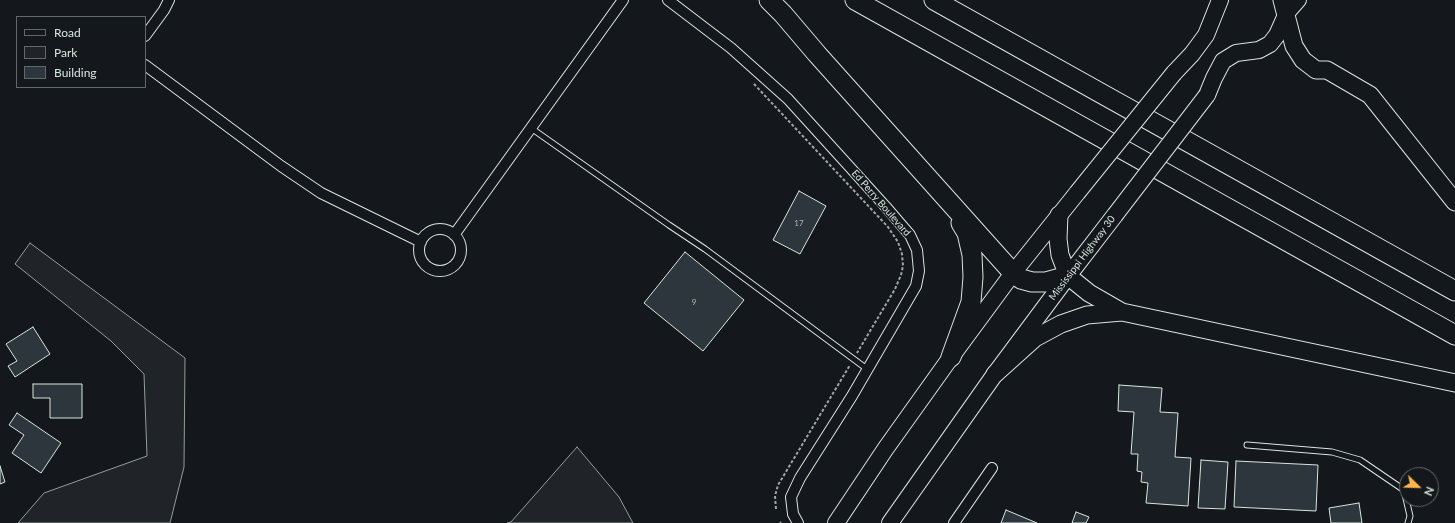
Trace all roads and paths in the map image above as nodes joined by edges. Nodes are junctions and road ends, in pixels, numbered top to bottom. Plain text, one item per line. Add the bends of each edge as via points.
1 (169, 0) edge
2 (623, 0) edge
3 (668, 0) edge
4 (769, 0) edge
5 (855, 0) edge
6 (934, 0) edge
7 (1220, 0) edge
8 (1290, 5) edge
9 (146, 35) edge
10 (146, 66) edge
11 (750, 80) dead end
12 (531, 128) junction
13 (854, 192) dead end
14 (1455, 202) edge
15 (954, 209) junction
16 (1059, 216) junction
17 (454, 235) junction
18 (421, 242) junction
19 (1012, 273) junction
20 (1068, 276) junction
21 (1455, 291) edge
22 (1122, 312) junction
23 (1455, 335) edge
24 (951, 357) junction
25 (867, 369) junction
26 (995, 374) junction
27 (1455, 383) edge
28 (1247, 446) dead end
29 (992, 468) dead end
30 (798, 523) edge
31 (836, 523) edge
32 (890, 523) edge
33 (954, 523) edge
34 (1408, 523) edge

1 - 9 street
2 - 12 street
3 - 25 street, Ed Perry Boulevard via 731,48 788,99 910,235 917,250 919,271 916,286
4 - 15 highway
5 - 23 highway
6 - 21 highway
7 - 16 main road, bridge via 1206,35 1192,54
8 - 14 highway via 1294,46 1303,60 1316,70 1327,70 1370,95
8 - 20 main road, Mississippi Highway 30, bridge via 1277,35 1270,44 1259,50 1236,53 1223,61 1207,95
10 - 18 street via 321,193
11 - 13 path
12 - 17 street
12 - 25 lane via 705,249
15 - 19 highway
15 - 24 highway via 967,233 972,255 973,278 971,302
16 - 19 main road
16 - 20 highway via 1060,255
17 - 18 street via 448,231 436,230 424,236
17 - 18 street via 458,241 460,255 452,267 446,270 432,270 426,266 419,255
19 - 20 highway via 1032,282 1046,282
19 - 24 main road
20 - 22 highway via 1089,293
20 - 26 main road, Mississippi Highway 30
22 - 26 highway via 1087,315 1061,324 1035,338
22 - 27 highway
24 - 31 main road
25 - 30 street, Ed Perry Boulevard via 791,497 793,514
26 - 32 main road, Mississippi Highway 30
28 - 34 lane via 1332,452 1360,460 1404,490 1410,516
29 - 33 street

